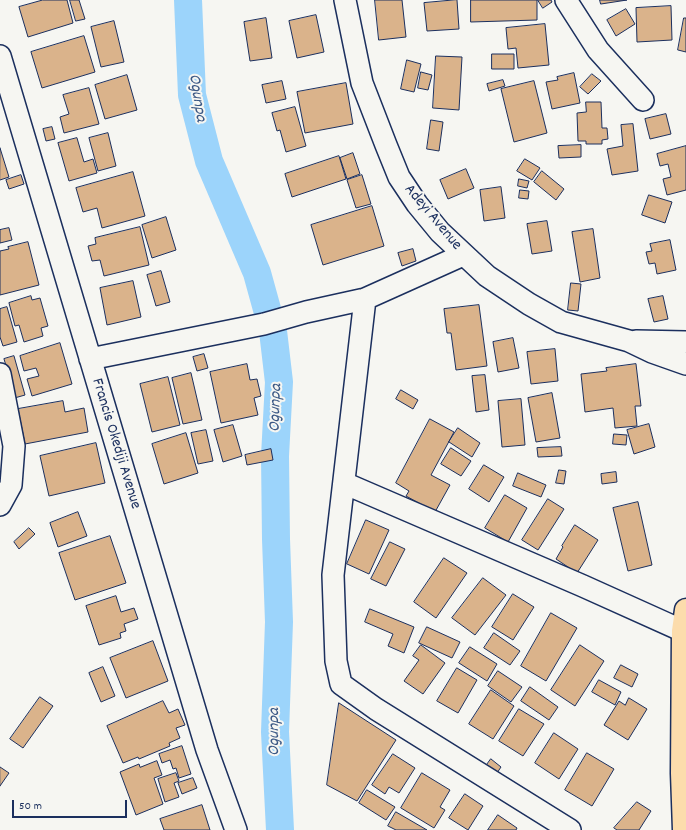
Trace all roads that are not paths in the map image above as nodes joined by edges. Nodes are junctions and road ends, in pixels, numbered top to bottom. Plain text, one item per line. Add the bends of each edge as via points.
1 (345, 0) edge
2 (566, 0) edge
3 (0, 56) edge
4 (643, 100) dead end
5 (463, 255) junction
6 (365, 299) junction
7 (629, 341) junction
8 (686, 342) edge
9 (90, 359) junction
10 (686, 364) edge
11 (0, 374) edge
12 (344, 483) junction
13 (0, 505) edge
14 (686, 610) edge
15 (683, 631) junction
16 (236, 830) edge
17 (570, 830) edge
18 (684, 830) edge

1 - 5 street, Adeyi Avenue via 362,83 399,177 417,204
2 - 4 street via 598,50
3 - 9 street, Francis Okediji Avenue
5 - 6 street
5 - 7 street, Adeyi Avenue via 486,276 561,322
6 - 9 street via 264,324
6 - 12 street
7 - 8 street, Adeyi Avenue
7 - 10 street, Adeyi Avenue
9 - 16 street, Francis Okediji Avenue via 207,750
11 - 13 street via 14,446 11,485
12 - 15 street
12 - 17 street via 333,575 336,660 341,684 376,709
14 - 15 main road
15 - 18 main road

